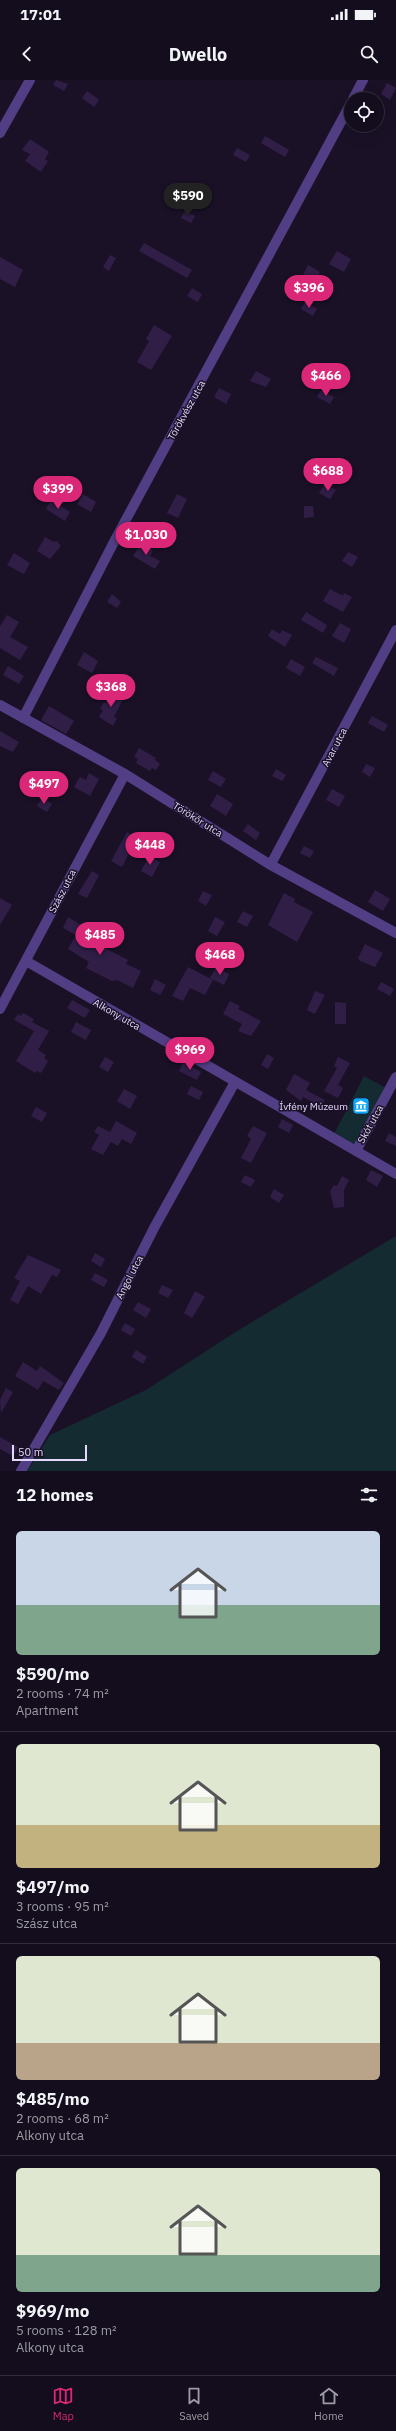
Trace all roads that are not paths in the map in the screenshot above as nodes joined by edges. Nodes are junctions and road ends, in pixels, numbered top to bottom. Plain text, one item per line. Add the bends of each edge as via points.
1 (30, 80) edge
2 (363, 80) edge
3 (357, 92) edge
4 (344, 116) edge
5 (0, 133) edge
6 (396, 630) edge
7 (0, 705) edge
8 (23, 718) junction
9 (125, 774) junction
10 (271, 864) junction
11 (396, 933) edge
12 (26, 961) junction
13 (0, 1009) edge
14 (396, 1077) edge
15 (235, 1082) junction
16 (356, 1151) junction
17 (396, 1174) edge
18 (20, 1471) edge

1 - 5 street
2 - 3 street
4 - 8 street, Törökvész utca via 116,538
6 - 10 street, Avar utca
7 - 8 street, Törökőr utca
8 - 9 street, Törökőr utca
9 - 10 street, Törökőr utca
9 - 12 street, Szász utca
10 - 11 street, Törökőr utca
12 - 13 street, Szász utca
12 - 15 street, Alkony utca
14 - 16 street, Skót utca
15 - 16 street, Alkony utca
15 - 18 street, Angol utca via 154,1228 101,1333
16 - 17 street, Alkony utca

